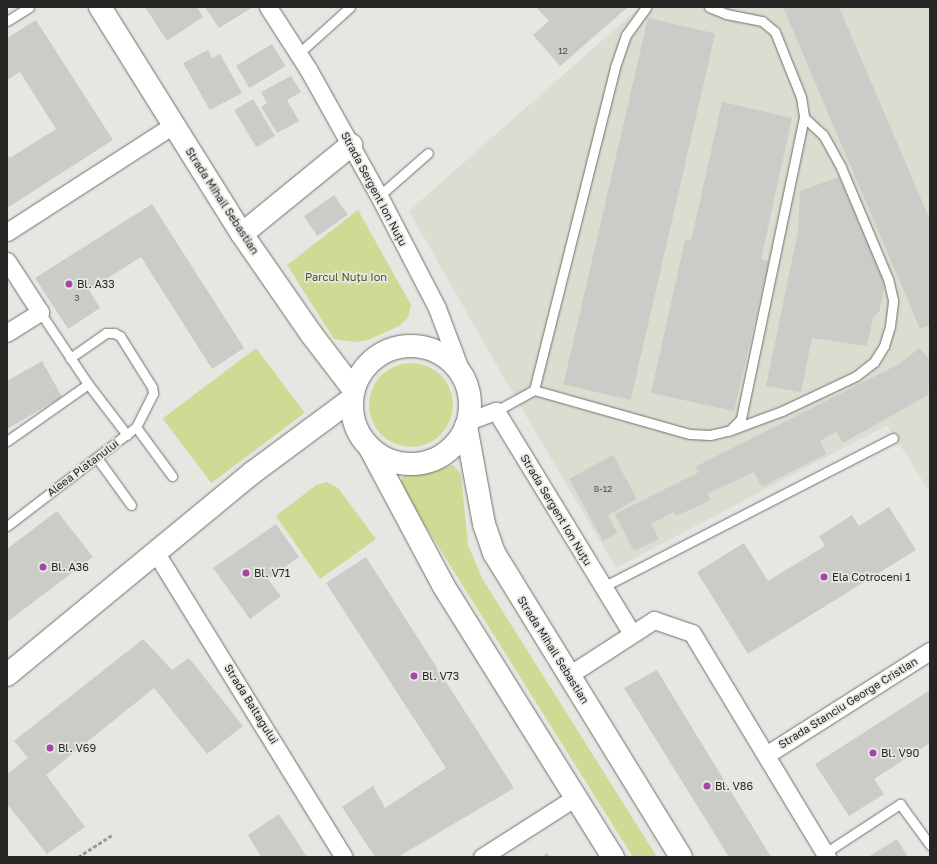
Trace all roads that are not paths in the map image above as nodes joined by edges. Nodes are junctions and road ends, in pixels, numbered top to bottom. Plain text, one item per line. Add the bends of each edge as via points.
1 (29, 7) edge
2 (100, 7) edge
3 (268, 7) edge
4 (350, 7) edge
5 (646, 7) edge
6 (709, 7) edge
7 (7, 21) edge
8 (298, 54) junction
9 (804, 117) junction
10 (173, 125) junction
11 (351, 145) junction
12 (428, 153) dead end
13 (379, 196) junction
14 (7, 232) edge
15 (242, 234) junction
16 (7, 261) edge
17 (40, 312) junction
18 (7, 333) edge
19 (70, 358) junction
20 (464, 380) junction
21 (88, 384) junction
22 (534, 390) junction
23 (353, 394) junction
24 (496, 411) junction
25 (467, 424) junction
26 (314, 426) junction
27 (136, 427) junction
28 (728, 431) junction
29 (127, 435) junction
30 (894, 438) dead end
31 (7, 441) edge
32 (365, 441) junction
33 (97, 458) junction
34 (172, 476) dead end
35 (131, 505) dead end
36 (7, 526) edge
37 (156, 553) junction
38 (604, 587) junction
39 (632, 634) junction
40 (930, 651) edge
41 (7, 675) edge
42 (569, 675) junction
43 (766, 755) junction
44 (576, 797) junction
45 (930, 845) edge
46 (826, 855) edge
47 (344, 857) edge
48 (482, 857) edge
49 (613, 857) edge
50 (681, 857) edge

1 - 7 lane
2 - 10 street, Strada Mihail Sebastian
3 - 8 street, Strada Sergent Ion Nuțu
4 - 8 lane
5 - 22 lane via 626,35 615,67
6 - 9 lane via 726,14 762,21 775,32 802,97
8 - 11 street, Strada Sergent Ion Nuțu
9 - 28 lane via 742,419
9 - 28 lane via 823,135 841,167 885,272 893,300 890,326 884,346 874,362 856,376 782,411
10 - 14 street
10 - 15 street, Strada Mihail Sebastian
11 - 13 street, Strada Sergent Ion Nuțu
11 - 15 street
12 - 13 lane
13 - 20 street, Strada Sergent Ion Nuțu via 438,308
15 - 23 street, Strada Mihail Sebastian
16 - 17 street, Aleea Platanului
17 - 18 street
17 - 19 lane, Aleea Platanului
19 - 21 lane, Aleea Platanului
19 - 27 lane via 106,333 120,336 152,387 153,393
20 - 23 street via 453,364 438,353 420,347 400,347 383,353 368,365 357,381
20 - 25 street via 470,404
21 - 29 lane, Aleea Platanului
21 - 31 lane
22 - 24 lane
22 - 28 lane via 690,434 710,435
23 - 26 street
23 - 32 street via 353,417
24 - 25 street
24 - 38 street, Strada Sergent Ion Nuțu
25 - 32 street via 456,443 442,455 424,463 404,464 386,459
25 - 42 street, Strada Mihail Sebastian via 488,538 506,574
26 - 32 street via 335,425
26 - 37 street via 252,473
27 - 29 lane
27 - 34 lane
29 - 33 lane, Aleea Platanului
30 - 38 lane
32 - 44 street via 443,584
33 - 35 lane
33 - 36 lane, Aleea Platanului
37 - 41 street
37 - 47 street, Strada Baltagului
38 - 39 street, Strada Sergent Ion Nuțu
39 - 42 street, Strada Stanciu George Cristian
39 - 43 street, Strada Stanciu George Cristian via 654,620 692,633
40 - 43 street, Strada Stanciu George Cristian
42 - 50 street, Strada Mihail Sebastian
43 - 46 street, Strada Stanciu George Cristian
44 - 48 street
44 - 49 street
45 - 46 lane, Strada Stanciu George Cristian via 900,804

